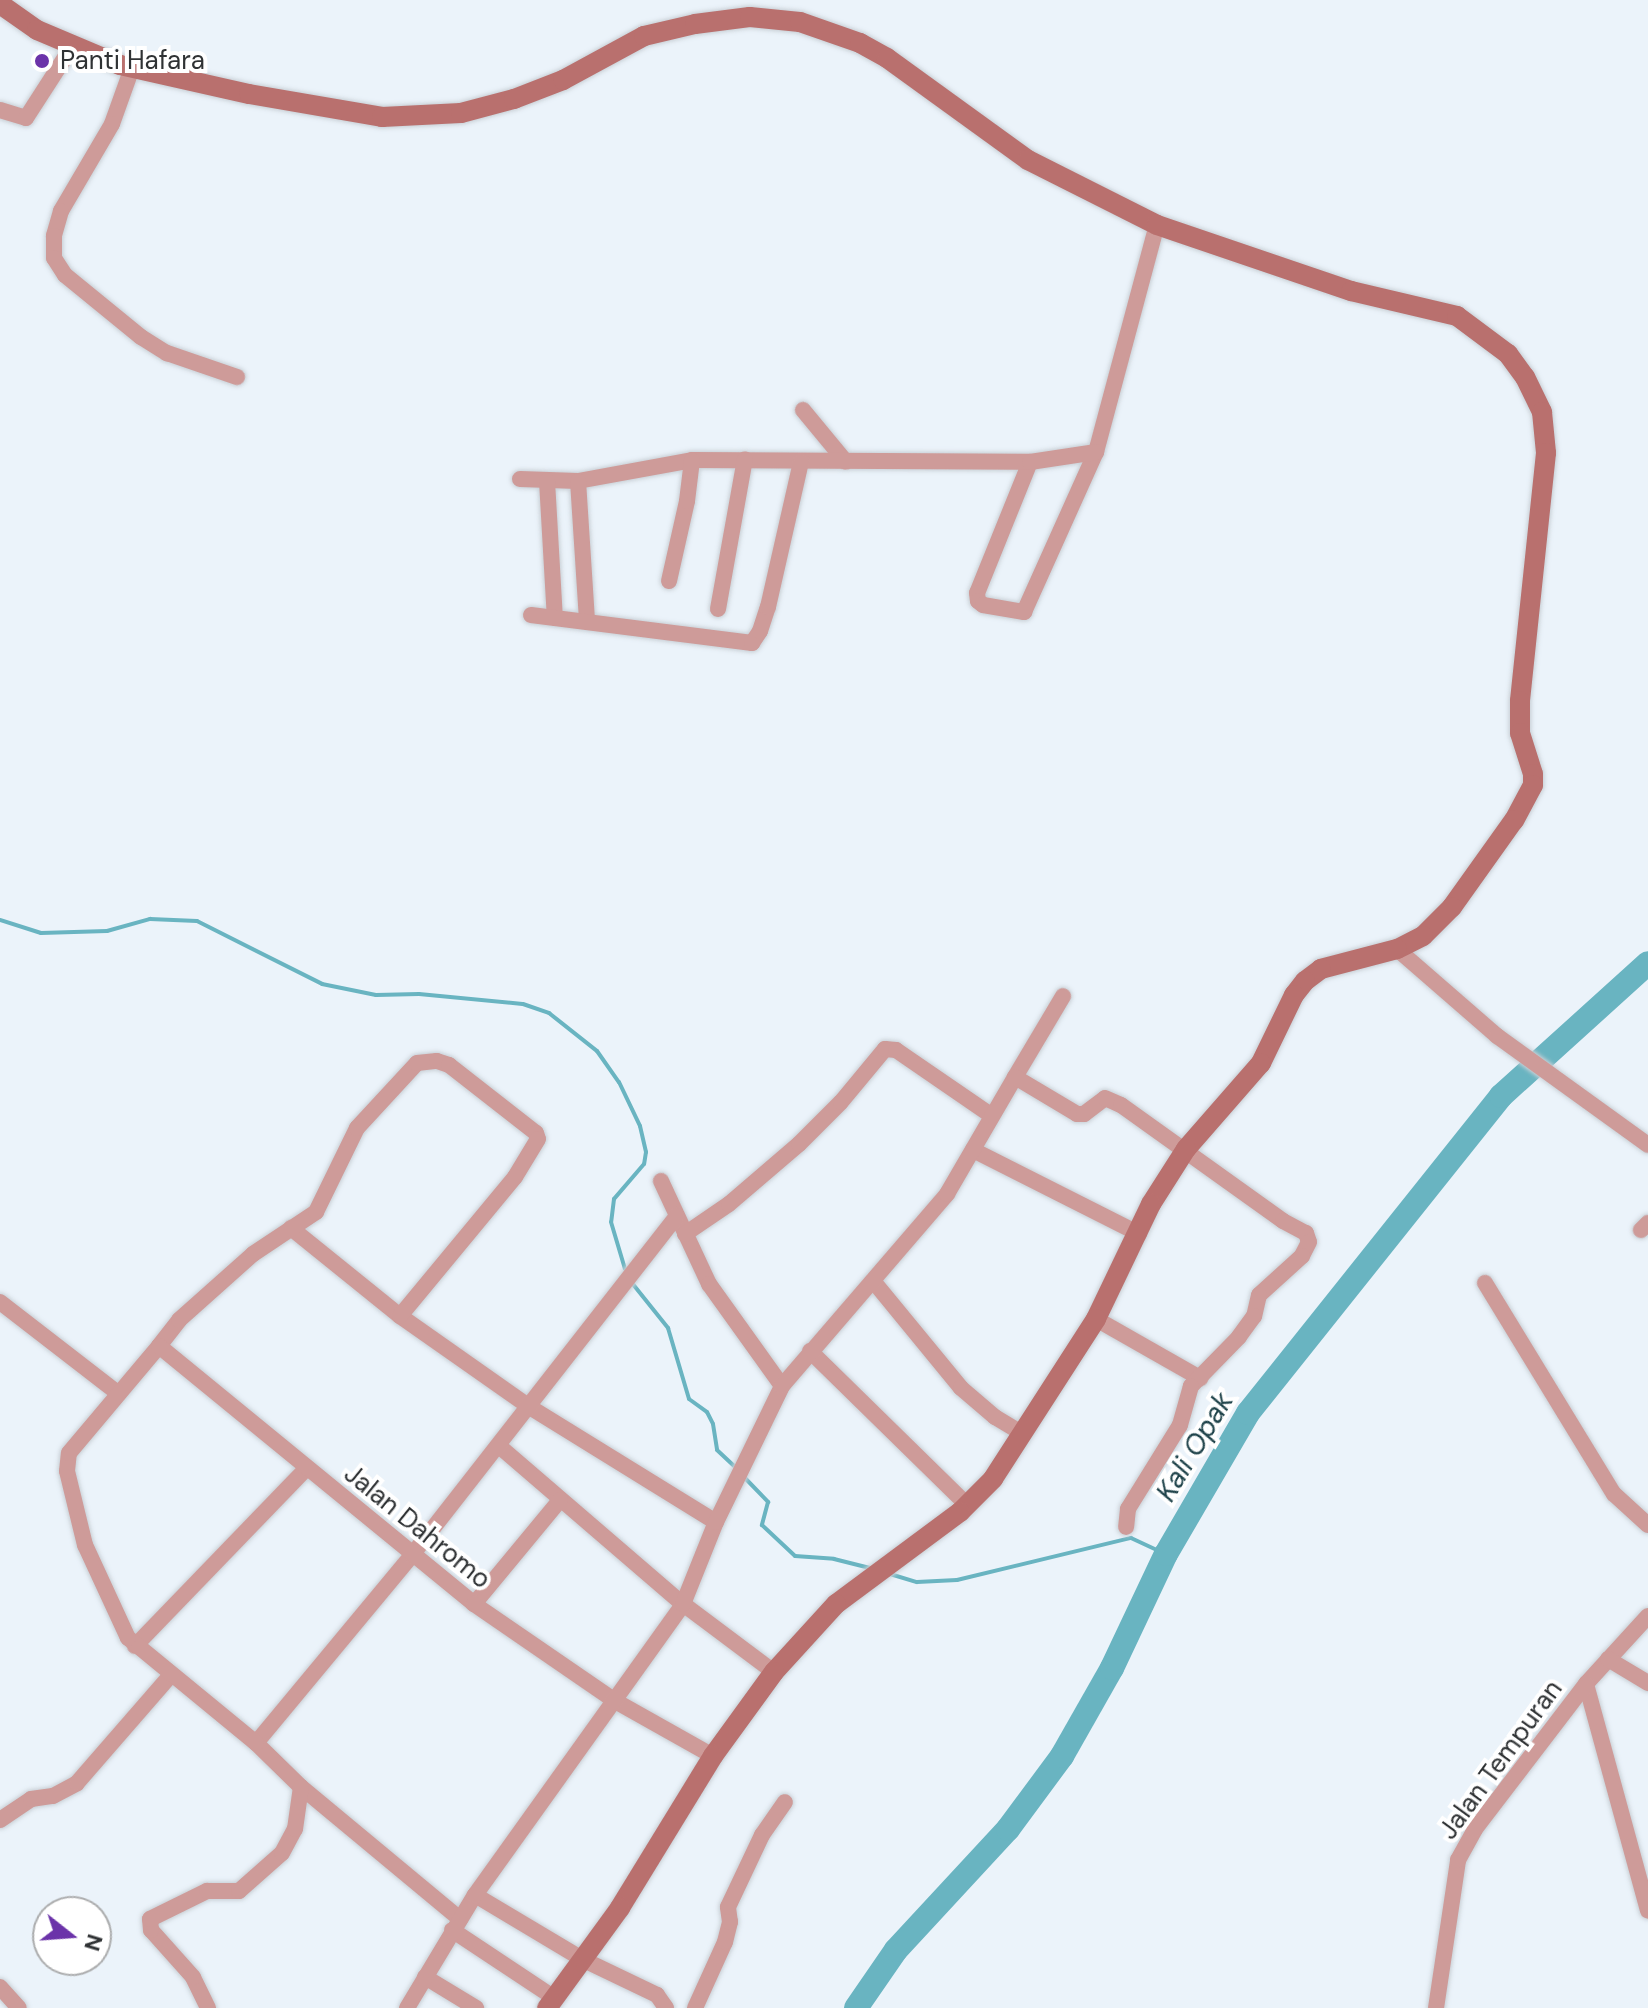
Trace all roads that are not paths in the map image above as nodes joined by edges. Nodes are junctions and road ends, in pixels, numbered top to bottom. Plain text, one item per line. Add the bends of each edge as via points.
1 (0, 4) edge
2 (73, 45) junction
3 (132, 68) junction
4 (0, 110) edge
5 (1157, 225) junction
6 (237, 377) dead end
7 (803, 410) dead end
8 (1096, 452) junction
9 (745, 459) junction
10 (692, 460) junction
11 (801, 462) junction
12 (846, 462) junction
13 (1030, 462) junction
14 (520, 479) dead end
15 (547, 481) junction
16 (578, 481) junction
17 (669, 581) dead end
18 (718, 609) dead end
19 (531, 615) dead end
20 (555, 618) junction
21 (587, 622) junction
22 (1397, 949) junction
23 (1063, 996) dead end
24 (1015, 1077) junction
25 (992, 1116) junction
26 (1648, 1145) edge
27 (1186, 1149) junction
28 (973, 1150) junction
29 (661, 1181) dead end
30 (677, 1216) junction
31 (291, 1228) junction
32 (685, 1234) junction
33 (1139, 1234) junction
34 (874, 1282) junction
35 (1485, 1283) dead end
36 (0, 1302) edge
37 (400, 1316) junction
38 (1096, 1319) junction
39 (159, 1346) junction
40 (810, 1351) junction
41 (1200, 1378) junction
42 (782, 1386) junction
43 (119, 1394) junction
44 (528, 1406) junction
45 (1023, 1434) junction
46 (499, 1446) junction
47 (306, 1469) junction
48 (560, 1500) junction
49 (967, 1505) junction
50 (716, 1522) junction
51 (1648, 1525) edge
52 (1126, 1527) dead end
53 (412, 1555) junction
54 (474, 1604) junction
55 (683, 1604) junction
56 (1648, 1616) edge
57 (135, 1646) junction
58 (1608, 1659) junction
59 (774, 1672) junction
60 (170, 1676) junction
61 (1648, 1683) edge
62 (1586, 1684) junction
63 (615, 1701) junction
64 (256, 1743) junction
65 (713, 1756) junction
66 (301, 1787) junction
67 (785, 1802) dead end
68 (0, 1820) edge
69 (475, 1895) junction
70 (1648, 1911) edge
71 (456, 1925) junction
72 (584, 1960) junction
73 (425, 1977) junction
74 (0, 1987) edge
75 (550, 2002) edge
76 (19, 2008) edge
77 (208, 2008) edge
78 (407, 2008) edge
79 (476, 2008) edge
80 (666, 2008) edge
81 (695, 2008) edge
82 (1436, 2008) edge

1 - 2 street via 37,30
2 - 3 street
2 - 4 street via 26,118
3 - 5 street via 350,113 461,113 563,80 644,36 695,24 770,17 860,43 1028,160
3 - 6 street via 112,124 61,211 54,258 65,275 141,337 167,353
5 - 8 street
5 - 22 street via 1351,291 1457,316 1508,354 1542,412 1546,453 1520,701 1520,733 1533,785 1452,907 1423,936
7 - 12 street
8 - 13 street
8 - 13 street via 1024,612 983,605 977,593
9 - 10 street
9 - 11 street
9 - 18 street
10 - 16 street
10 - 17 street
11 - 12 street
11 - 21 street via 768,607 752,643
12 - 13 street
14 - 15 street
15 - 16 street
15 - 20 street
16 - 21 street
19 - 20 street
20 - 21 street
22 - 26 street via 1497,1036
22 - 27 street via 1321,969 1305,981 1261,1063
23 - 24 street
24 - 25 street
24 - 27 street via 1077,1114 1099,1100 1112,1101
25 - 28 street
25 - 32 street via 896,1050 885,1049 799,1144
27 - 33 street via 1151,1204
27 - 41 street via 1306,1233 1309,1242 1302,1256 1266,1285 1254,1316
28 - 33 street
28 - 34 street via 947,1194
29 - 30 street
30 - 32 street
30 - 44 street
31 - 37 street
31 - 37 street via 316,1212 357,1128 417,1063 449,1065 536,1133 537,1143 515,1177
31 - 39 street via 190,1309
32 - 42 street via 725,1309
33 - 38 street
34 - 40 street
34 - 45 street via 961,1388
35 - 51 street via 1614,1494
36 - 43 street
37 - 44 street
38 - 41 street
38 - 45 street
39 - 43 street
39 - 47 street, Jalan Dahromo
40 - 42 street
40 - 49 street
41 - 52 street via 1188,1392 1183,1418 1162,1458 1128,1509
42 - 50 street
43 - 57 street via 69,1453 67,1471 85,1545
44 - 46 street
44 - 50 street
45 - 49 street via 993,1479
46 - 48 street
46 - 53 street
47 - 53 street, Jalan Dahromo
47 - 57 street
48 - 54 street
48 - 55 street
49 - 59 street via 836,1604
50 - 55 street
53 - 54 street, Jalan Dahromo
53 - 64 street
54 - 63 street, Jalan Dahromo
55 - 59 street
55 - 63 street
56 - 58 street, Jalan Tempuran
57 - 60 street
58 - 61 street
58 - 62 street, Jalan Tempuran
59 - 65 street
60 - 64 street
60 - 68 street via 77,1783 53,1796 31,1799
62 - 70 street
62 - 82 street, Jalan Tempuran via 1475,1829 1458,1860
63 - 65 street, Jalan Dahromo
63 - 69 street
64 - 66 street
65 - 72 street
66 - 71 street
66 - 77 street via 295,1829 282,1853 239,1891 207,1891 150,1919 151,1930 193,1977
67 - 81 street via 762,1835 728,1907 725,1942
69 - 71 street
69 - 72 street
71 - 73 street
71 - 75 street
72 - 75 street
72 - 80 street via 657,1995
73 - 78 street
73 - 79 street
74 - 76 street

